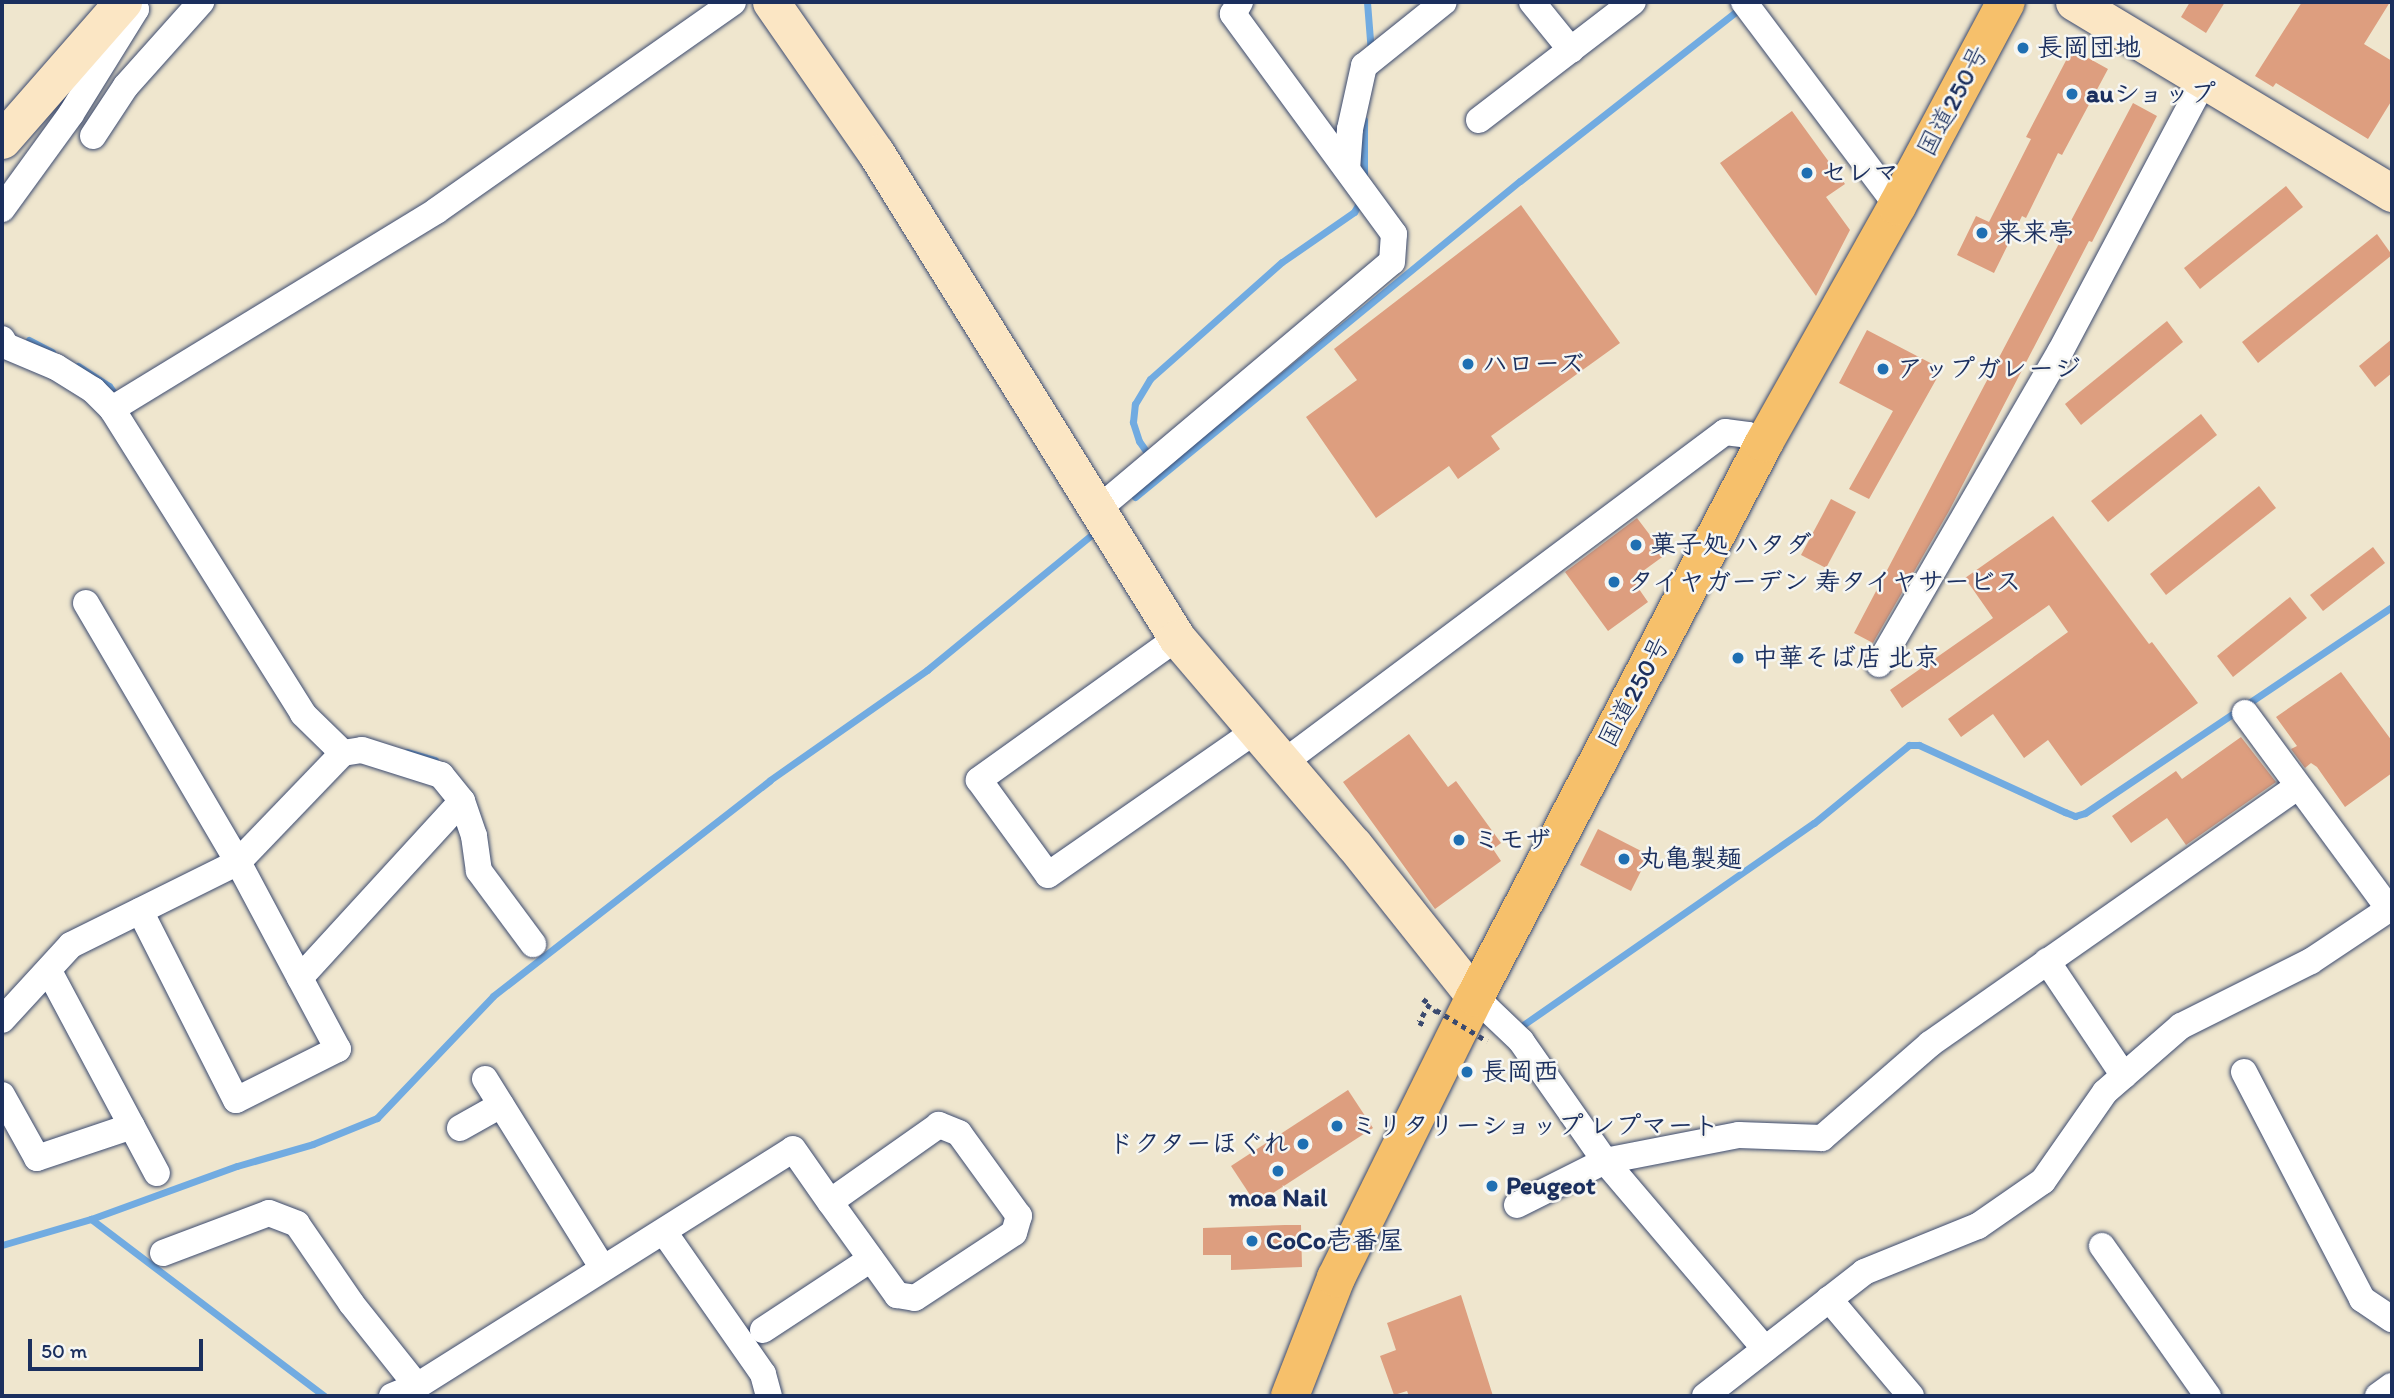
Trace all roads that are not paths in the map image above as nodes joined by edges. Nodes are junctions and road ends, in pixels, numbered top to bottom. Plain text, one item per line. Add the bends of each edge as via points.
1 (123, 2) edge
2 (131, 2) edge
3 (201, 2) edge
4 (733, 2) edge
5 (771, 2) edge
6 (1240, 2) edge
7 (1444, 2) edge
8 (1532, 2) edge
9 (1633, 2) edge
10 (2006, 2) edge
11 (2074, 2) edge
12 (1746, 5) edge
13 (1571, 50) junction
14 (2204, 80) junction
15 (1479, 120) dead end
16 (93, 136) dead end
17 (2, 140) edge
18 (1357, 184) junction
19 (2392, 193) edge
20 (1897, 206) junction
21 (2, 209) edge
22 (2, 339) edge
23 (118, 405) junction
24 (1764, 443) junction
25 (1097, 510) junction
26 (86, 603) dead end
27 (1177, 638) junction
28 (1880, 664) dead end
29 (2245, 713) dead end
30 (1255, 731) junction
31 (343, 753) junction
32 (1283, 763) junction
33 (2298, 786) junction
34 (462, 801) junction
35 (238, 862) junction
36 (2391, 908) edge
37 (140, 911) junction
38 (533, 944) dead end
39 (2047, 961) junction
40 (49, 971) junction
41 (300, 978) junction
42 (1475, 997) junction
43 (2, 1020) edge
44 (2244, 1072) dead end
45 (2124, 1076) junction
46 (485, 1079) dead end
47 (2, 1095) edge
48 (501, 1105) junction
49 (132, 1126) junction
50 (460, 1128) dead end
51 (1605, 1161) junction
52 (157, 1173) dead end
53 (830, 1202) junction
54 (1517, 1205) dead end
55 (664, 1233) junction
56 (2102, 1246) dead end
57 (163, 1253) dead end
58 (871, 1259) junction
59 (603, 1267) junction
60 (1829, 1299) junction
61 (2392, 1318) edge
62 (763, 1330) dead end
63 (1765, 1349) junction
64 (417, 1386) junction
65 (2392, 1387) edge
66 (392, 1396) edge
67 (769, 1396) edge
68 (1290, 1396) edge
69 (1705, 1396) edge
70 (1910, 1396) edge
71 (2208, 1396) edge
72 (2378, 1396) edge
73 (2389, 1396) edge

1 - 17 street
2 - 21 street via 136,9 71,114
3 - 16 street via 126,86
4 - 23 street via 436,211
5 - 25 street via 876,153
6 - 18 street via 1233,15
7 - 18 street via 1364,66 1350,128
8 - 13 street
9 - 13 street
10 - 20 highway, 国道250号
11 - 14 street
12 - 20 street
13 - 15 street
14 - 19 street
14 - 28 street via 2060,352
18 - 25 street via 1394,234 1392,262
20 - 24 highway, 国道250号
22 - 23 street via 6,346 56,367
23 - 31 street via 303,714
24 - 32 street via 1725,432
24 - 42 highway, 国道250号
25 - 27 street
26 - 35 street
27 - 30 street
27 - 30 street via 979,780 1048,875
29 - 33 street
30 - 32 street
31 - 34 street via 362,750 441,775
31 - 35 street
32 - 42 street
33 - 36 street
33 - 39 street
34 - 38 street via 479,871
34 - 41 street
35 - 37 street
35 - 41 street
36 - 45 street via 2311,961 2181,1026
37 - 40 street via 71,946
37 - 41 street via 236,1100 338,1049
39 - 45 street
39 - 51 street via 1930,1044 1822,1138 1739,1135
40 - 43 street
40 - 49 street
42 - 51 street via 1521,1041
42 - 68 highway, 国道250号 via 1336,1278
44 - 61 street via 2362,1298
45 - 60 street via 2105,1092 2043,1181 1978,1226 1864,1272
46 - 48 street
47 - 49 street via 37,1158
48 - 50 street
48 - 59 street
49 - 52 street
51 - 54 street
51 - 63 street
53 - 55 street via 793,1149
53 - 58 street
53 - 58 street via 939,1125 958,1133 1019,1216 1014,1233 915,1298 897,1295
55 - 59 street
55 - 67 street via 763,1374
56 - 71 street
57 - 64 street via 269,1213 297,1224 351,1303
58 - 62 street
59 - 64 street
60 - 63 street
60 - 70 street
63 - 69 street
64 - 66 street
65 - 72 street
65 - 73 street

